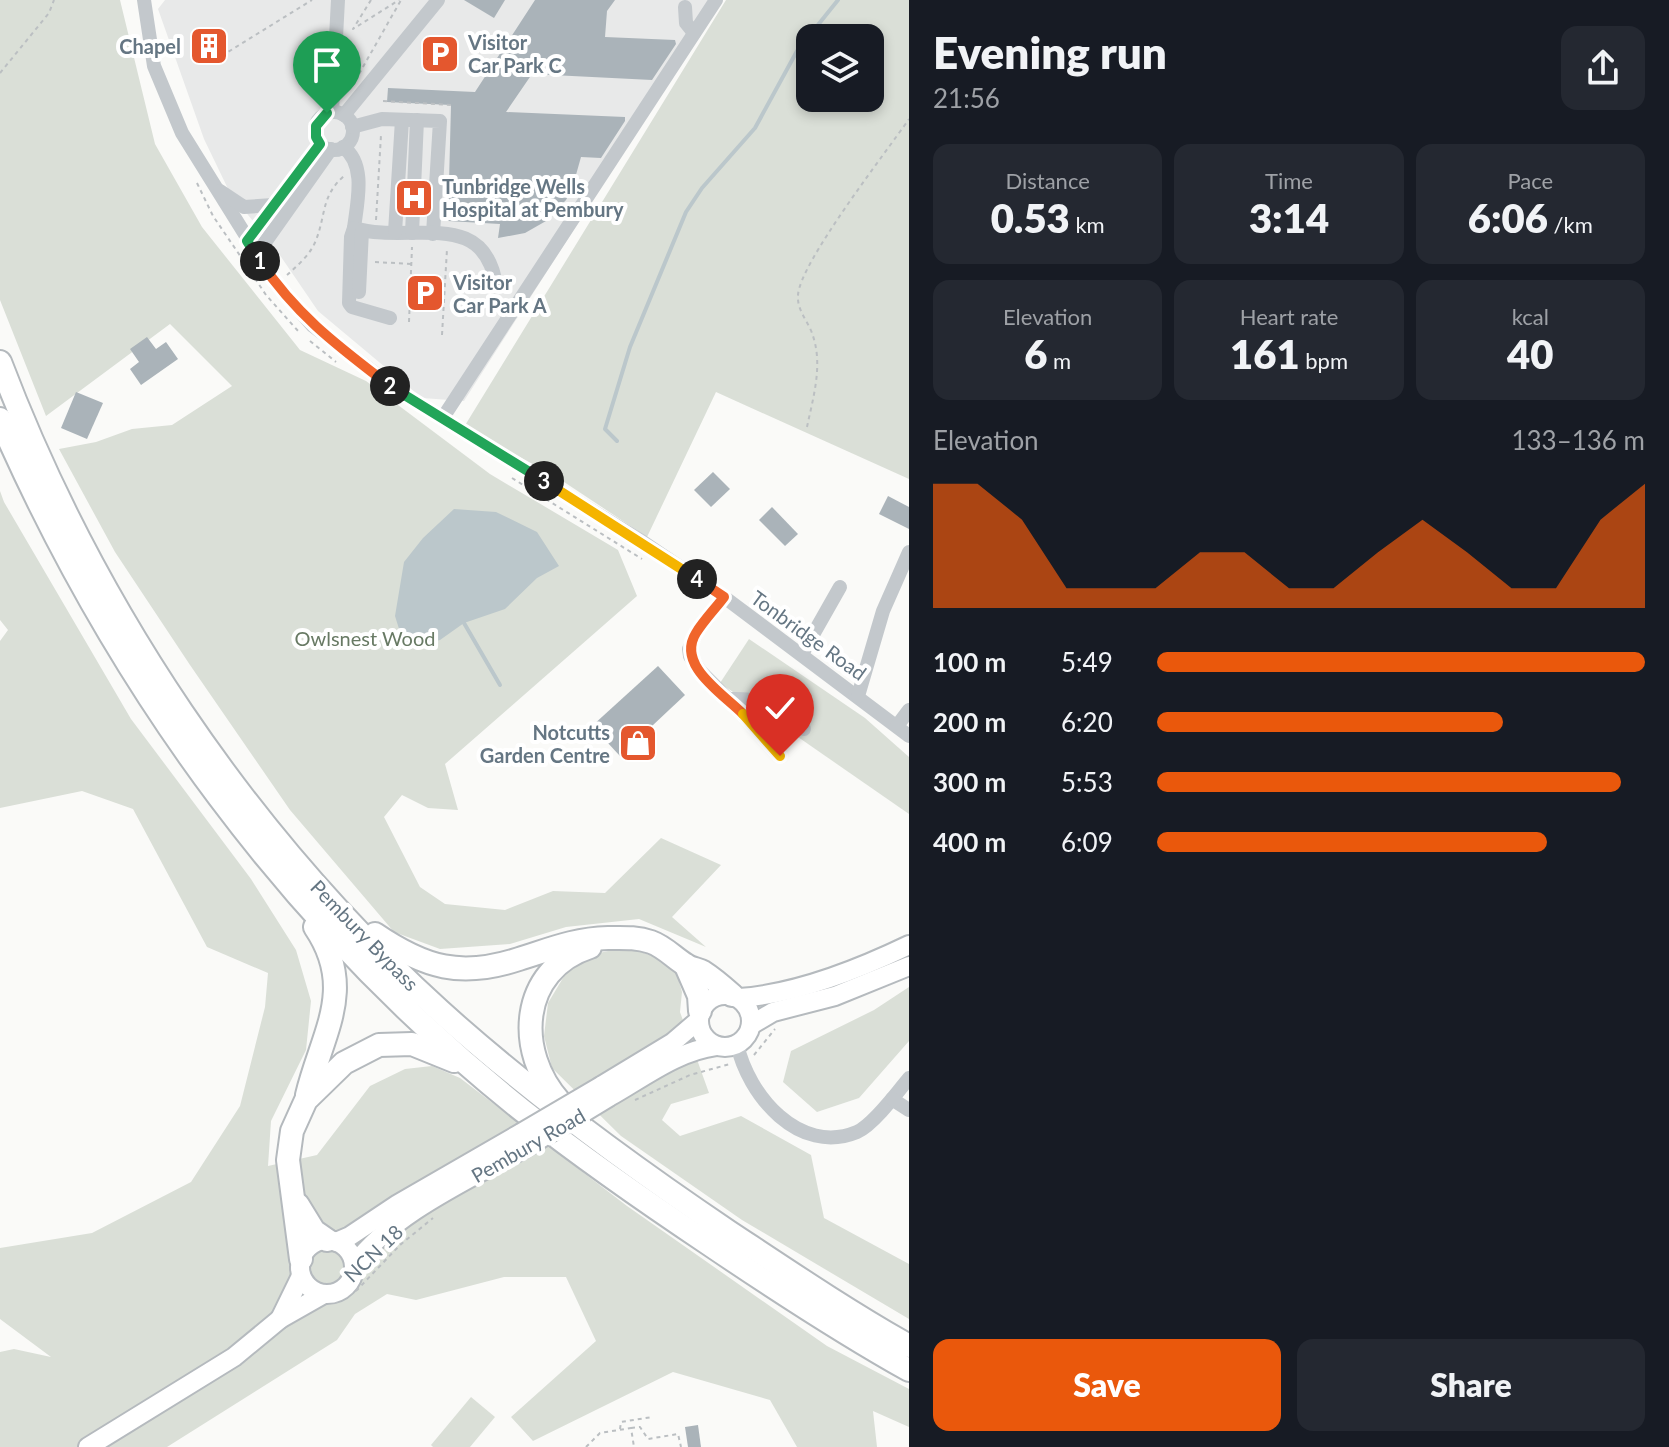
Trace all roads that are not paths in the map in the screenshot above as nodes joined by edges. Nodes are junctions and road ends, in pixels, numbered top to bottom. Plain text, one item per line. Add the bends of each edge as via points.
1 (144, 0) edge
2 (338, 0) edge
3 (438, 0) edge
4 (716, 0) edge
5 (685, 7) dead end
6 (694, 33) junction
7 (343, 118) junction
8 (402, 120) junction
9 (417, 120) junction
10 (331, 147) junction
11 (213, 186) junction
12 (273, 205) junction
13 (364, 230) junction
14 (395, 232) junction
15 (433, 234) junction
16 (412, 240) junction
17 (247, 241) junction
18 (256, 255) junction
19 (496, 285) dead end
20 (359, 292) dead end
21 (390, 318) dead end
22 (0, 362) edge
23 (0, 419) edge
24 (442, 419) junction
25 (909, 552) edge
26 (840, 587) dead end
27 (724, 597) junction
28 (802, 654) junction
29 (858, 696) junction
30 (729, 699) junction
31 (909, 710) edge
32 (804, 729) dead end
33 (903, 731) edge
34 (780, 756) dead end
35 (297, 895) junction
36 (341, 911) junction
37 (609, 938) junction
38 (909, 945) edge
39 (686, 966) junction
40 (909, 966) edge
41 (735, 997) junction
42 (699, 1016) junction
43 (751, 1025) junction
44 (716, 1046) junction
45 (739, 1053) junction
46 (477, 1070) junction
47 (909, 1078) edge
48 (612, 1095) junction
49 (892, 1099) junction
50 (306, 1100) junction
51 (909, 1110) edge
52 (586, 1131) junction
53 (526, 1139) junction
54 (291, 1194) junction
55 (331, 1241) junction
56 (354, 1265) junction
57 (301, 1268) junction
58 (325, 1300) junction
59 (280, 1319) junction
60 (909, 1346) edge
61 (909, 1370) edge
62 (88, 1447) edge

1 - 11 street, Tonbridge Road via 154,66 182,133
2 - 7 street
3 - 7 street
4 - 6 street
5 - 6 street via 686,23
6 - 24 street
7 - 8 street
7 - 10 street via 351,139
7 - 10 street via 322,116 316,126 316,137
8 - 9 street
8 - 14 street
9 - 15 street via 440,121
9 - 16 street
10 - 12 street
10 - 13 street via 355,160
10 - 18 street
11 - 12 street via 244,207
11 - 17 street, Tonbridge Road
12 - 17 street
13 - 14 street
13 - 20 street
13 - 21 street via 351,237 349,303
14 - 16 street
15 - 16 street
15 - 19 street via 474,242 493,264
17 - 18 street, Tonbridge Road
18 - 24 street, Tonbridge Road via 271,290
22 - 36 highway, Pembury Bypass via 69,519 134,635 252,806
23 - 35 highway, Pembury Bypass via 64,555 147,698
24 - 27 street, Tonbridge Road
25 - 29 street via 883,611
26 - 28 street
27 - 28 street, Tonbridge Road
27 - 30 street via 689,649 693,663
28 - 29 street, Tonbridge Road
29 - 33 street, Tonbridge Road
30 - 32 street via 760,699
30 - 34 street
31 - 33 street
35 - 46 highway, Pembury Bypass via 391,993
35 - 50 highway via 328,949 336,987 333,1016
36 - 37 highway via 413,958 459,969 494,967 571,941
36 - 52 highway, Pembury Bypass via 439,1010
37 - 39 highway via 650,942
37 - 52 highway via 577,951 550,972 537,993 531,1019 535,1064 552,1093
38 - 41 main road via 831,976 769,994
39 - 41 highway
39 - 42 highway via 699,996
40 - 43 main road via 835,996 773,1012
41 - 42 main road via 713,997
41 - 43 main road via 749,1010
42 - 44 main road via 703,1036
42 - 48 main road, Pembury Road
43 - 45 main road
44 - 45 main road
44 - 48 main road, Pembury Road via 681,1056
45 - 49 street via 767,1106 808,1135 832,1138 859,1131
46 - 50 highway via 412,1044 379,1045 344,1063
46 - 61 highway, Pembury Bypass via 522,1110 667,1216
47 - 49 street
48 - 53 main road, Pembury Road, bridge
49 - 51 street
50 - 54 highway via 292,1131
52 - 60 highway, Pembury Bypass via 770,1259
53 - 55 main road, Pembury Road via 398,1204 350,1236
53 - 56 main road, Pembury Road via 381,1235
54 - 55 highway via 314,1231
54 - 57 highway
55 - 56 main road via 348,1251
55 - 57 main road via 311,1245
56 - 58 main road via 349,1283
57 - 58 main road via 310,1288
57 - 59 main road
58 - 59 main road
59 - 62 main road via 234,1357

